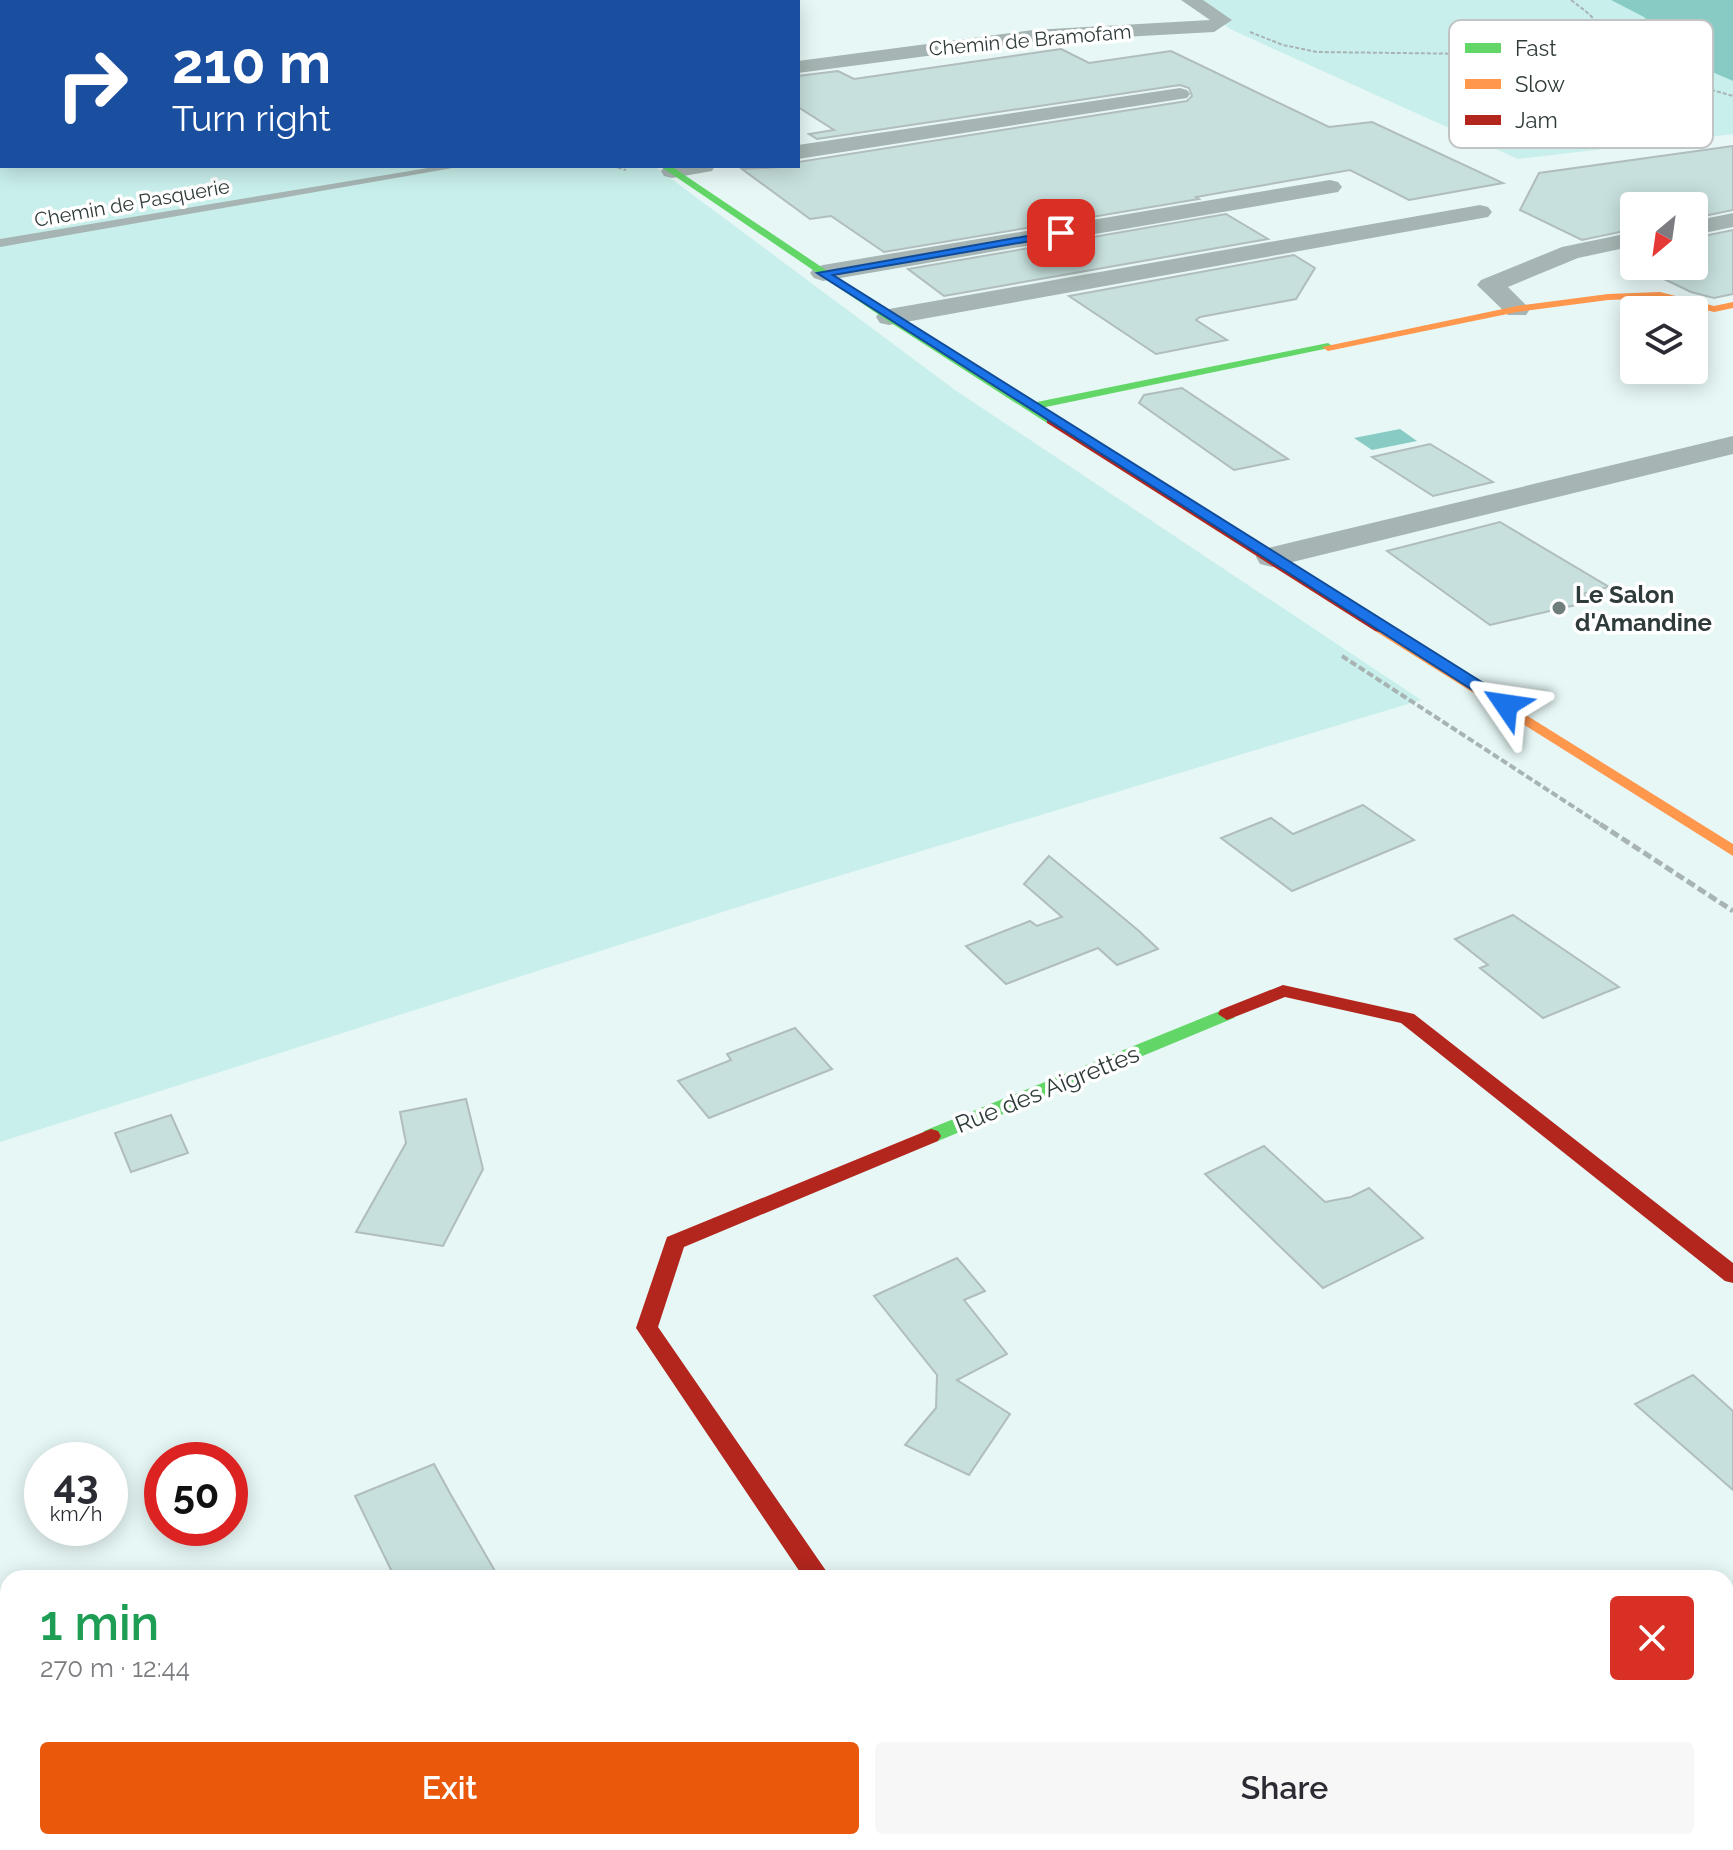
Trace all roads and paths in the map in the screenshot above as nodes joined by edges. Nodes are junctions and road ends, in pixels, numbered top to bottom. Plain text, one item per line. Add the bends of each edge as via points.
1 (1190, 0) edge
2 (1571, 0) edge
3 (1596, 20) edge
4 (1218, 24) junction
5 (1449, 54) edge
6 (800, 67) edge
7 (1713, 90) edge
8 (1180, 94) dead end
9 (1733, 96) edge
10 (800, 152) edge
11 (447, 168) edge
12 (668, 168) edge
13 (1330, 187) dead end
14 (1480, 212) dead end
15 (1733, 220) edge
16 (1708, 225) edge
17 (1620, 242) edge
18 (0, 243) edge
19 (823, 273) junction
20 (1733, 305) edge
21 (1517, 309) junction
22 (889, 317) junction
23 (1033, 406) junction
24 (1733, 445) edge
25 (1272, 557) junction
26 (1733, 851) edge
27 (1733, 1275) edge
28 (813, 1570) edge

1 - 4 street via 1223,20
2 - 3 path
4 - 5 path via 1317,52
4 - 6 street, Chemin de Bramofam via 1033,36
7 - 9 path
8 - 10 street
11 - 18 lane, Chemin de Pasquerie
12 - 19 street
13 - 19 street
14 - 22 street
15 - 16 street
17 - 21 street via 1571,252 1490,285
19 - 22 street
20 - 21 street via 1714,309 1660,295
21 - 23 street
22 - 23 street
23 - 25 street
24 - 25 street
25 - 26 street
27 - 28 street, Rue des Aigrettes via 1407,1018 1283,991 675,1242 647,1328

